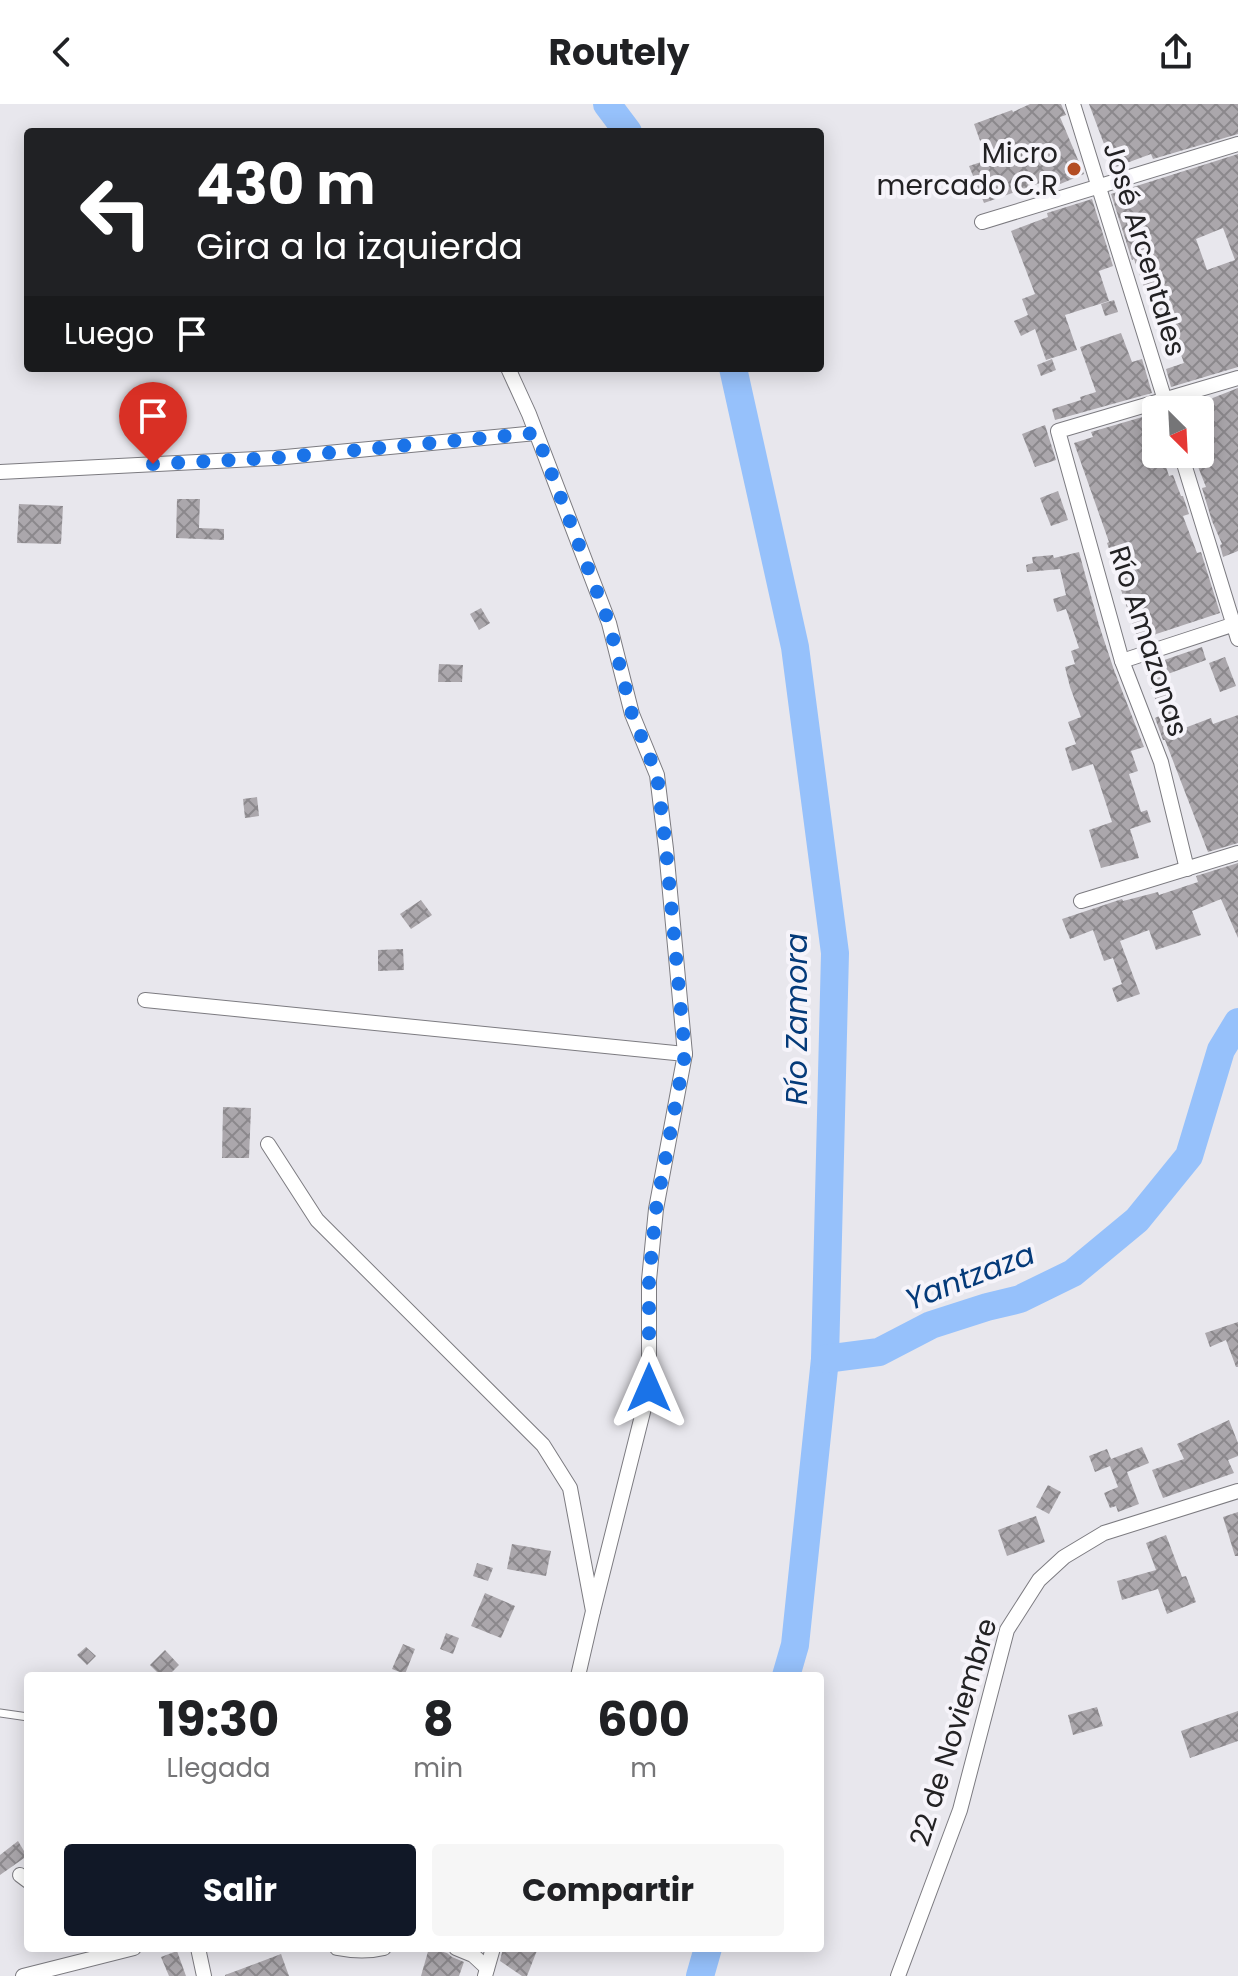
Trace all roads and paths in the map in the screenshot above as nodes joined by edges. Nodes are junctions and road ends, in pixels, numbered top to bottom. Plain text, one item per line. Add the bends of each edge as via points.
1 (1073, 104) edge
2 (1238, 144) edge
3 (1098, 187) junction
4 (982, 222) dead end
5 (510, 372) edge
6 (1238, 378) edge
7 (1163, 396) edge
8 (1188, 396) edge
9 (1142, 410) edge
10 (536, 433) junction
11 (1185, 468) edge
12 (0, 472) edge
13 (1237, 629) edge
14 (1122, 661) junction
15 (1238, 853) edge
16 (1187, 869) junction
17 (1081, 901) dead end
18 (145, 1000) dead end
19 (685, 1054) junction
20 (268, 1144) dead end
21 (1238, 1491) edge
22 (593, 1611) junction
23 (579, 1672) edge
24 (0, 1713) edge
25 (24, 1716) edge
26 (118, 1952) edge
27 (199, 1952) edge
28 (466, 1952) edge
29 (492, 1952) edge
30 (486, 1972) edge
31 (23, 1976) edge
32 (204, 1976) edge
33 (898, 1976) edge

1 - 3 street, José Arcentales
2 - 3 street
3 - 4 street
3 - 7 street, José Arcentales
5 - 10 street
6 - 8 street
9 - 14 street, Río Amazonas via 1058,431
10 - 12 street via 275,458
10 - 19 street via 609,623 632,714 657,775
11 - 13 street
13 - 14 street
14 - 16 street, Río Amazonas via 1161,762
15 - 16 street
16 - 17 street
18 - 19 street
19 - 22 street via 656,1209 649,1280 649,1388
20 - 22 street via 317,1220 543,1445 570,1488
21 - 33 street, 22 de Noviembre via 1104,1533 1039,1580 1007,1630 960,1810
22 - 23 street
24 - 25 lane
26 - 31 street
27 - 32 street
28 - 30 street
29 - 30 street

